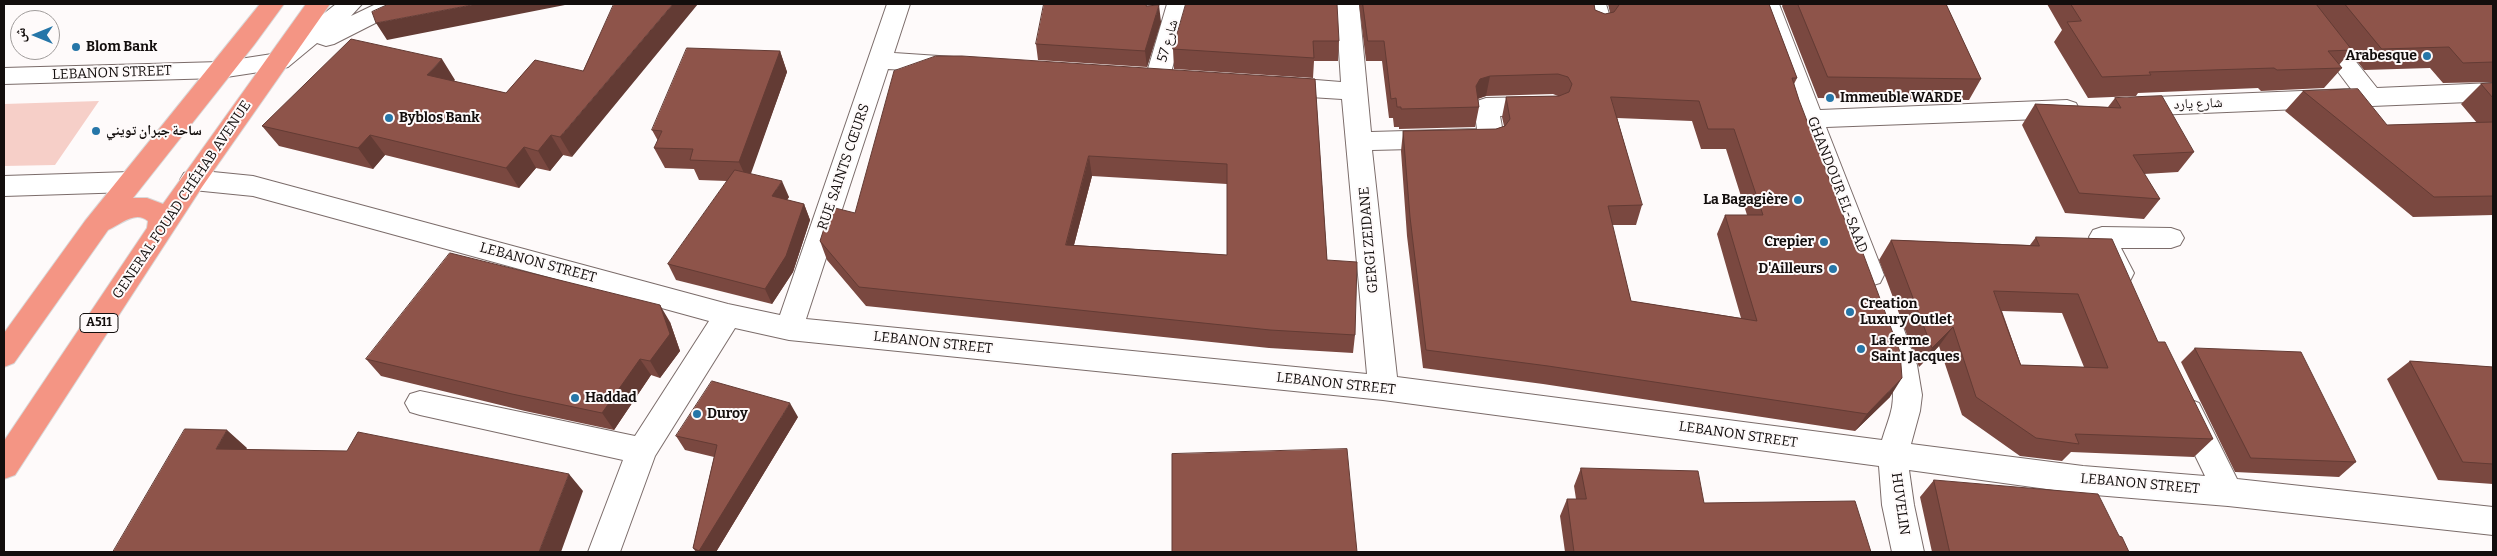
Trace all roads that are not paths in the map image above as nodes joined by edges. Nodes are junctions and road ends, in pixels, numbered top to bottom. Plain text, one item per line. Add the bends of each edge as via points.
1 (272, 4) edge
2 (318, 4) edge
3 (351, 4) edge
4 (395, 4) edge
5 (898, 4) edge
6 (1179, 4) edge
7 (1348, 4) edge
8 (1767, 4) edge
9 (2298, 4) edge
10 (246, 38) junction
11 (285, 53) junction
12 (880, 60) junction
13 (979, 67) edge
14 (220, 70) junction
15 (4, 76) edge
16 (1157, 79) edge
17 (1256, 85) edge
18 (1354, 91) junction
19 (2493, 92) edge
20 (2370, 97) junction
21 (1553, 106) edge
22 (1812, 119) junction
23 (1360, 141) junction
24 (193, 180) junction
25 (130, 182) junction
26 (4, 186) edge
27 (94, 228) junction
28 (160, 230) junction
29 (2171, 238) dead end
30 (2132, 299) edge
31 (728, 315) junction
32 (789, 329) junction
33 (4, 355) edge
34 (2176, 386) edge
35 (1383, 388) junction
36 (420, 403) dead end
37 (642, 451) junction
38 (1894, 456) junction
39 (4, 466) edge
40 (2083, 480) junction
41 (2228, 492) junction
42 (2098, 512) edge
43 (2493, 521) edge
44 (604, 552) edge
45 (1908, 552) edge

1 - 10 highway
2 - 11 highway, A511
3 - 11 street
4 - 11 street
5 - 12 street, RUE SAINTS CŒURS
6 - 16 street, شارع 57
7 - 18 street, GERGI ZEIDANE
8 - 22 street, GHANDOUR EL-SAAD
9 - 20 street
10 - 11 highway
10 - 14 highway
11 - 14 street, LEBANON STREET
11 - 24 highway, GENERAL FOUAD CHÉHAB AVENUE / A511
12 - 13 street
12 - 32 street, RUE SAINTS CŒURS
14 - 15 street, LEBANON STREET
14 - 25 highway
17 - 18 street
18 - 23 street, GERGI ZEIDANE
19 - 20 street, شارع يارد
20 - 22 street, شارع يارد
21 - 23 street via 1486,107 1491,138
22 - 38 street, GHANDOUR EL-SAAD via 1904,370 1907,405
23 - 35 street, GERGI ZEIDANE
24 - 28 highway, GENERAL FOUAD CHÉHAB AVENUE / A511
24 - 31 street, LEBANON STREET via 253,186
25 - 26 street
25 - 27 highway
27 - 28 highway via 126,209 148,207 160,216
27 - 33 highway
28 - 39 highway, GENERAL FOUAD CHÉHAB AVENUE / A511
29 - 30 street via 2102,237
31 - 32 street, LEBANON STREET
31 - 37 street
32 - 35 street, LEBANON STREET
34 - 41 street
35 - 38 street, LEBANON STREET
36 - 37 street
37 - 44 street
38 - 40 street, LEBANON STREET
38 - 45 street, HUVELIN
40 - 41 street, LEBANON STREET
40 - 42 street
41 - 43 street, LEBANON STREET

